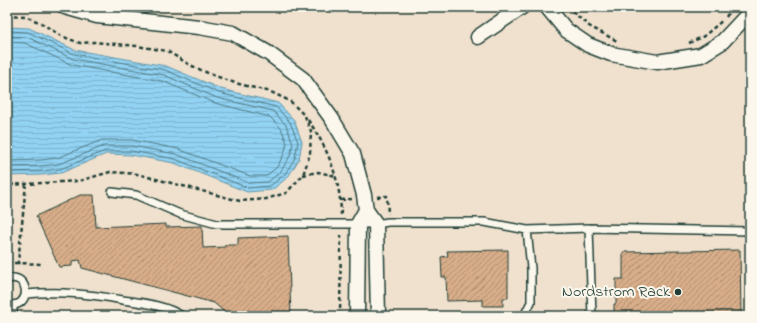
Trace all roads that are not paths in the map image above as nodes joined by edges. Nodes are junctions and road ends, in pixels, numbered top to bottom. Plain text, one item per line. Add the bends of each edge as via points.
1 (65, 7) edge
2 (522, 7) edge
3 (547, 7) edge
4 (750, 12) edge
5 (478, 37) dead end
6 (112, 192) dead end
7 (366, 210) junction
8 (358, 224) junction
9 (376, 224) junction
10 (589, 228) junction
11 (527, 230) junction
12 (750, 231) edge
13 (7, 279) edge
14 (26, 294) junction
15 (10, 305) edge
16 (13, 316) edge
17 (182, 316) edge
18 (357, 316) edge
19 (378, 316) edge
20 (524, 316) edge
21 (592, 316) edge

1 - 7 street via 97,16 233,33 268,53 303,79 332,119 353,154
2 - 5 street
3 - 4 street via 566,30 588,45 611,54 657,62 701,55 722,42
6 - 8 lane via 136,195 180,214 217,224
7 - 8 street
7 - 9 street
8 - 9 lane
8 - 18 street
9 - 11 lane via 484,222
9 - 19 street
10 - 11 lane
10 - 12 lane
10 - 21 lane
11 - 20 lane via 531,302
13 - 14 lane via 13,278 22,282
14 - 15 lane via 21,302
14 - 17 lane via 81,293 146,303
15 - 16 lane

